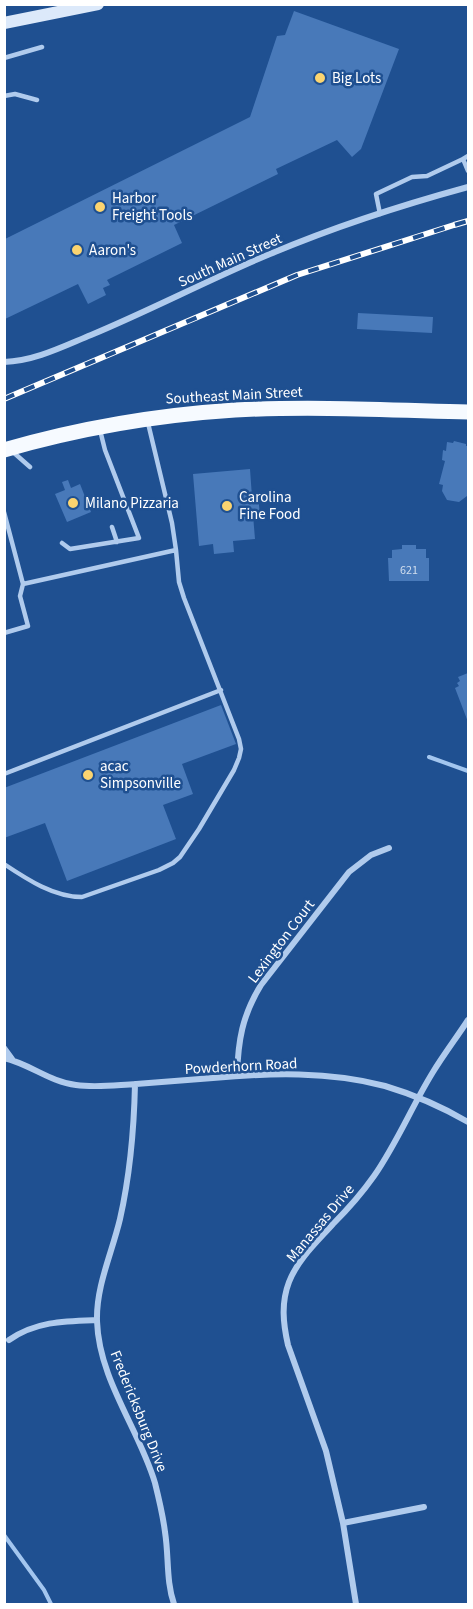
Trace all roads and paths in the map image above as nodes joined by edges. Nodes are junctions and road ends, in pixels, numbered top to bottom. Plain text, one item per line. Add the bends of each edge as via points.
1 (96, 5) edge
2 (52, 9) edge
3 (4, 23) edge
4 (42, 47) dead end
5 (4, 58) edge
6 (4, 96) edge
7 (37, 100) dead end
8 (466, 158) edge
9 (468, 171) edge
10 (468, 187) edge
11 (380, 214) junction
12 (4, 362) edge
13 (468, 412) edge
14 (147, 419) junction
15 (99, 427) junction
16 (7, 449) edge
17 (30, 467) dead end
18 (4, 512) edge
19 (112, 527) dead end
20 (117, 542) junction
21 (62, 543) dead end
22 (176, 550) junction
23 (23, 584) junction
24 (4, 633) edge
25 (221, 690) junction
26 (4, 774) edge
27 (389, 848) dead end
28 (4, 864) edge
29 (468, 1020) edge
30 (4, 1048) edge
31 (4, 1058) edge
32 (13, 1060) junction
33 (237, 1076) junction
34 (135, 1084) junction
35 (418, 1099) junction
36 (468, 1122) edge
37 (97, 1320) junction
38 (9, 1340) dead end
39 (424, 1507) dead end
40 (344, 1523) junction
41 (174, 1605) edge
42 (356, 1605) edge

1 - 2 street
2 - 3 street
4 - 5 lane
6 - 7 lane via 15,94
8 - 9 lane
8 - 11 lane via 376,194
10 - 11 street, South Main Street
11 - 12 street, South Main Street via 271,254 45,354
13 - 14 main road, Southeast Main Street via 235,410
14 - 15 main road, Southeast Main Street
14 - 22 lane
15 - 16 main road, Southeast Main Street
15 - 20 lane via 139,538
16 - 17 lane
18 - 23 lane
19 - 20 lane
20 - 21 lane via 70,549
22 - 23 lane
22 - 25 lane via 179,582
23 - 24 lane via 20,596 28,626
25 - 26 lane
25 - 28 lane via 239,739 240,758 199,830 173,863 82,897 54,893
27 - 33 street, Lexington Court via 370,855 349,872 250,1001 238,1051
29 - 35 street, Manassas Drive
30 - 32 street, Powderhorn Road
31 - 32 street, Powderhorn Road
32 - 34 street, Powderhorn Road via 66,1084
33 - 34 street, Powderhorn Road
33 - 35 street, Powderhorn Road via 343,1079 386,1087
34 - 37 street, Fredericksburg Drive via 126,1189 104,1273
35 - 36 street, Powderhorn Road
35 - 40 street, Manassas Drive via 374,1176 303,1257 289,1282 284,1305 288,1345 326,1451
37 - 38 street via 48,1323
37 - 41 street, Fredericksburg Drive via 101,1354 154,1482 166,1533 168,1586
39 - 40 street
40 - 42 street, Manassas Drive

